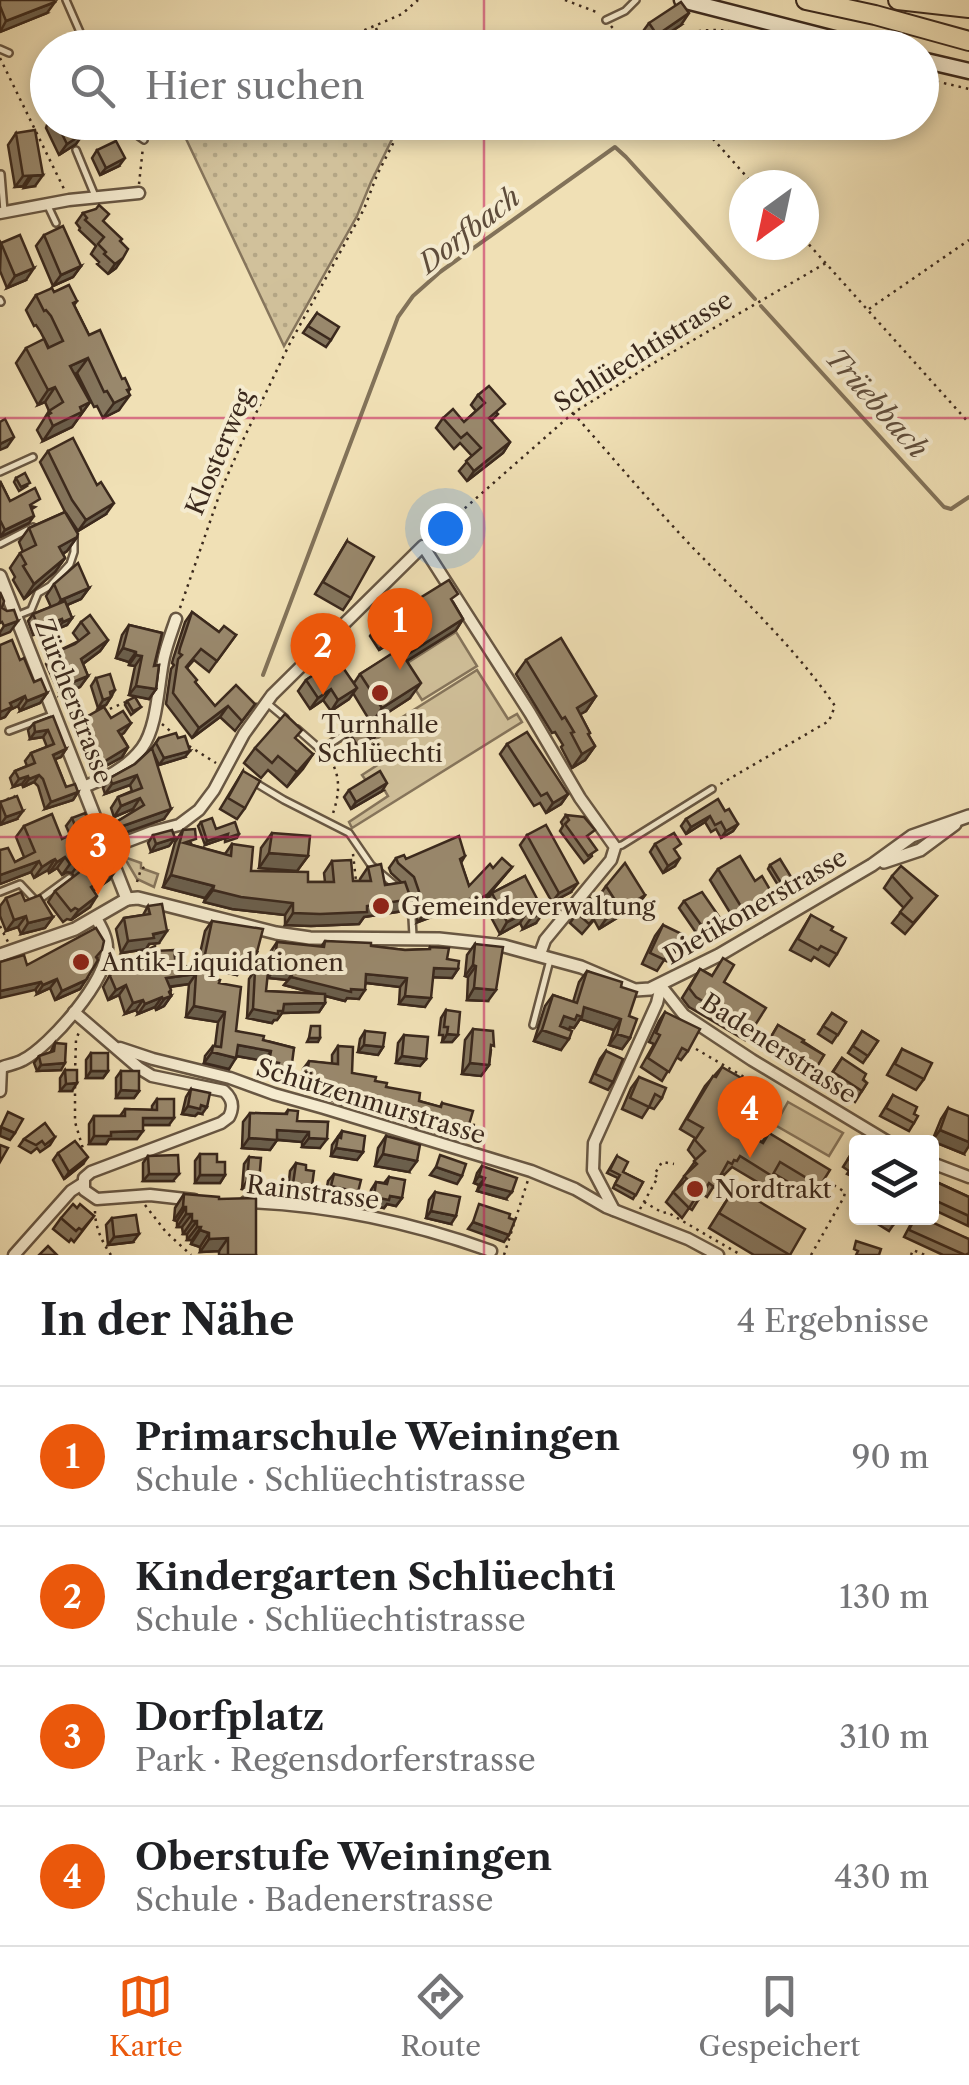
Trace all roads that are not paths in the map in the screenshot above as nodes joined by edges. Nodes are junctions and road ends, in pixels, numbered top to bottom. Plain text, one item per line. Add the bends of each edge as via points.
1 (66, 0) edge
2 (636, 0) edge
3 (682, 0) edge
4 (806, 0) edge
5 (898, 0) edge
6 (969, 8) edge
7 (875, 15) junction
8 (606, 20) dead end
9 (79, 30) edge
10 (799, 30) edge
11 (929, 30) edge
12 (969, 30) edge
13 (939, 33) edge
14 (969, 41) edge
15 (0, 49) edge
16 (10, 53) dead end
17 (939, 64) edge
18 (969, 71) edge
19 (76, 150) edge
20 (1, 174) edge
21 (139, 193) road end
22 (95, 196) junction
23 (47, 204) junction
24 (2, 213) edge
25 (56, 223) dead end
26 (33, 457) dead end
27 (0, 472) edge
28 (46, 520) edge
29 (70, 528) edge
30 (0, 544) edge
31 (0, 578) edge
32 (13, 613) junction
33 (176, 619) road end
34 (266, 702) junction
35 (54, 714) junction
36 (363, 722) edge
37 (9, 731) dead end
38 (250, 780) edge
39 (83, 788) junction
40 (712, 789) road end
41 (966, 818) edge
42 (616, 847) junction
43 (107, 849) junction
44 (69, 878) edge
45 (0, 892) edge
46 (127, 899) junction
47 (36, 902) junction
48 (44, 914) edge
49 (96, 918) junction
50 (412, 939) junction
51 (0, 955) edge
52 (545, 955) junction
53 (661, 986) junction
54 (74, 1012) junction
55 (533, 1026) dead end
56 (110, 1044) junction
57 (0, 1068) edge
58 (0, 1091) edge
59 (876, 1135) edge
60 (939, 1166) edge
61 (969, 1177) edge
62 (82, 1184) junction
63 (206, 1201) edge
64 (238, 1202) edge
65 (614, 1210) junction
66 (491, 1251) dead end
67 (14, 1255) edge
68 (718, 1255) edge

1 - 9 lane
2 - 8 lane
3 - 10 main road
4 - 7 highway
5 - 6 highway
7 - 11 highway
7 - 12 highway
13 - 14 highway
15 - 16 lane
17 - 18 main road
19 - 22 lane
20 - 24 lane
21 - 22 street
22 - 23 street
23 - 24 street
23 - 25 lane
26 - 27 lane
28 - 30 lane
29 - 32 lane via 70,564 38,592 31,610
31 - 32 street, Zürcherstrasse
32 - 35 street, Zürcherstrasse
33 - 39 street via 144,745 129,762
34 - 36 lane via 321,750
34 - 42 street via 423,546
34 - 43 street via 199,810 179,825
35 - 37 lane
35 - 39 street, Zürcherstrasse
38 - 50 lane via 349,833 371,865 402,890
39 - 43 street, Zürcherstrasse
40 - 42 lane
41 - 53 street, Dietikonerstrasse via 912,836 872,866
42 - 52 street via 545,940
43 - 46 street, Zürcherstrasse
44 - 47 lane
45 - 47 lane via 20,884
46 - 49 street
46 - 50 street via 310,938
47 - 48 lane
49 - 51 street
49 - 54 street via 106,958
50 - 52 street via 465,940
52 - 53 street via 634,990
52 - 55 lane
53 - 59 street, Badenerstrasse via 696,1024
53 - 65 street via 594,1143 593,1170
54 - 56 street
54 - 57 street via 32,1054
56 - 62 street via 152,1076 224,1092 232,1112 221,1123 104,1166
56 - 65 street, Schützenmurstrasse via 530,1171
57 - 58 street
60 - 61 street
62 - 63 street via 97,1200 150,1195
62 - 67 street
64 - 66 street, Rainstrasse via 419,1228
65 - 68 street, Schützenmurstrasse

